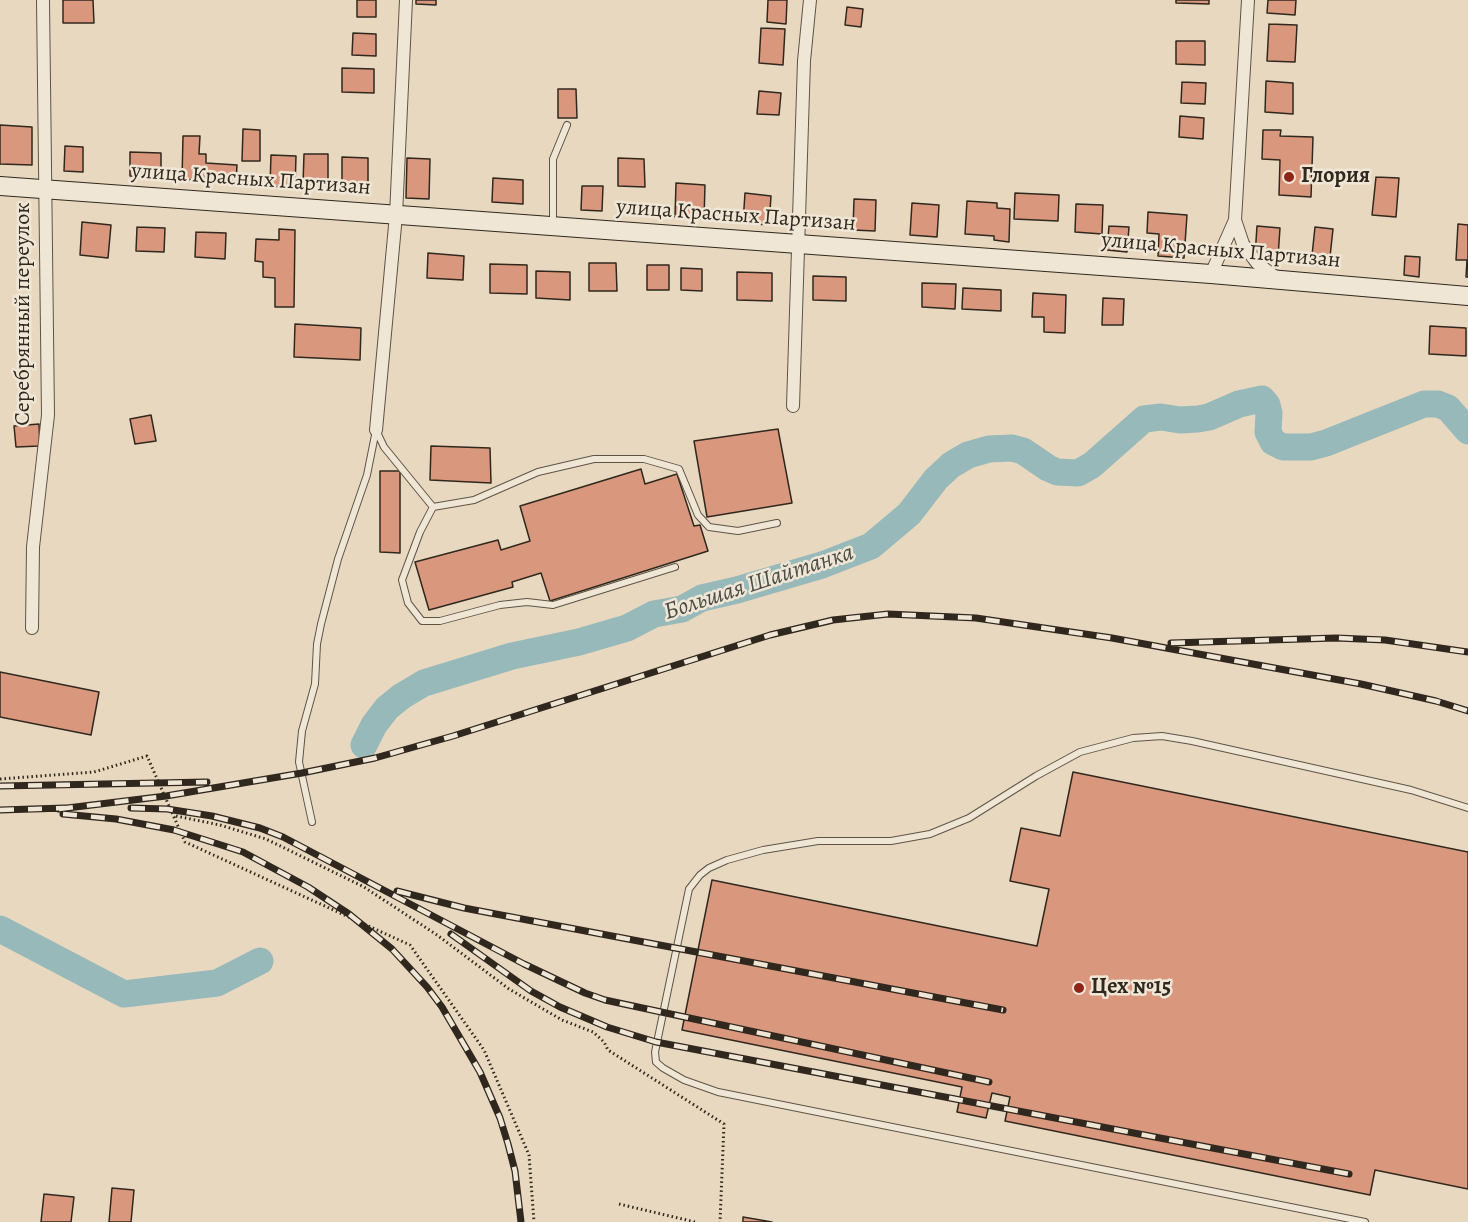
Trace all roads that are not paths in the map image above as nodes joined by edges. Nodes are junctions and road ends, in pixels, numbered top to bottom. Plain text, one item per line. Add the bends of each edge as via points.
1 (43, 0) edge
2 (406, 0) edge
3 (810, 0) edge
4 (1248, 0) edge
5 (567, 124) dead end
6 (0, 186) edge
7 (45, 189) junction
8 (396, 215) junction
9 (1236, 220) junction
10 (553, 227) junction
11 (800, 244) junction
12 (1211, 274) junction
13 (1279, 279) junction
14 (1468, 296) edge
15 (793, 405) dead end
16 (376, 429) junction
17 (433, 507) junction
18 (777, 523) dead end
19 (675, 567) dead end
20 (32, 628) dead end
21 (1468, 808) edge
22 (312, 822) dead end
23 (1365, 1222) edge

1 - 7 street, Серебрянный переулок
2 - 8 street
3 - 11 street via 804,61
4 - 9 street
5 - 10 lane via 554,159
6 - 7 street, улица Красных Партизан
7 - 8 street, улица Красных Партизан
7 - 20 street, Серебрянный переулок via 48,415 33,547
8 - 10 street, улица Красных Партизан
8 - 16 street
9 - 12 street
9 - 13 street via 1243,244 1257,263
10 - 11 street, улица Красных Партизан
11 - 12 street, улица Красных Партизан
11 - 15 street
12 - 13 street, улица Красных Партизан
13 - 14 street, улица Красных Партизан
16 - 17 lane via 384,447
16 - 22 lane via 367,474 338,559 317,644 315,684 299,762
17 - 18 lane via 474,500 538,472 594,459 644,459 679,469 698,515 709,527 738,531
17 - 19 lane via 402,580 408,603 422,621 440,621 500,605 553,605
21 - 23 lane via 1411,790 1192,741 1162,736 1133,738 1080,752 969,818 930,834 891,841 818,841 763,850 709,868 689,889 655,1052 656,1062 678,1078 718,1092

